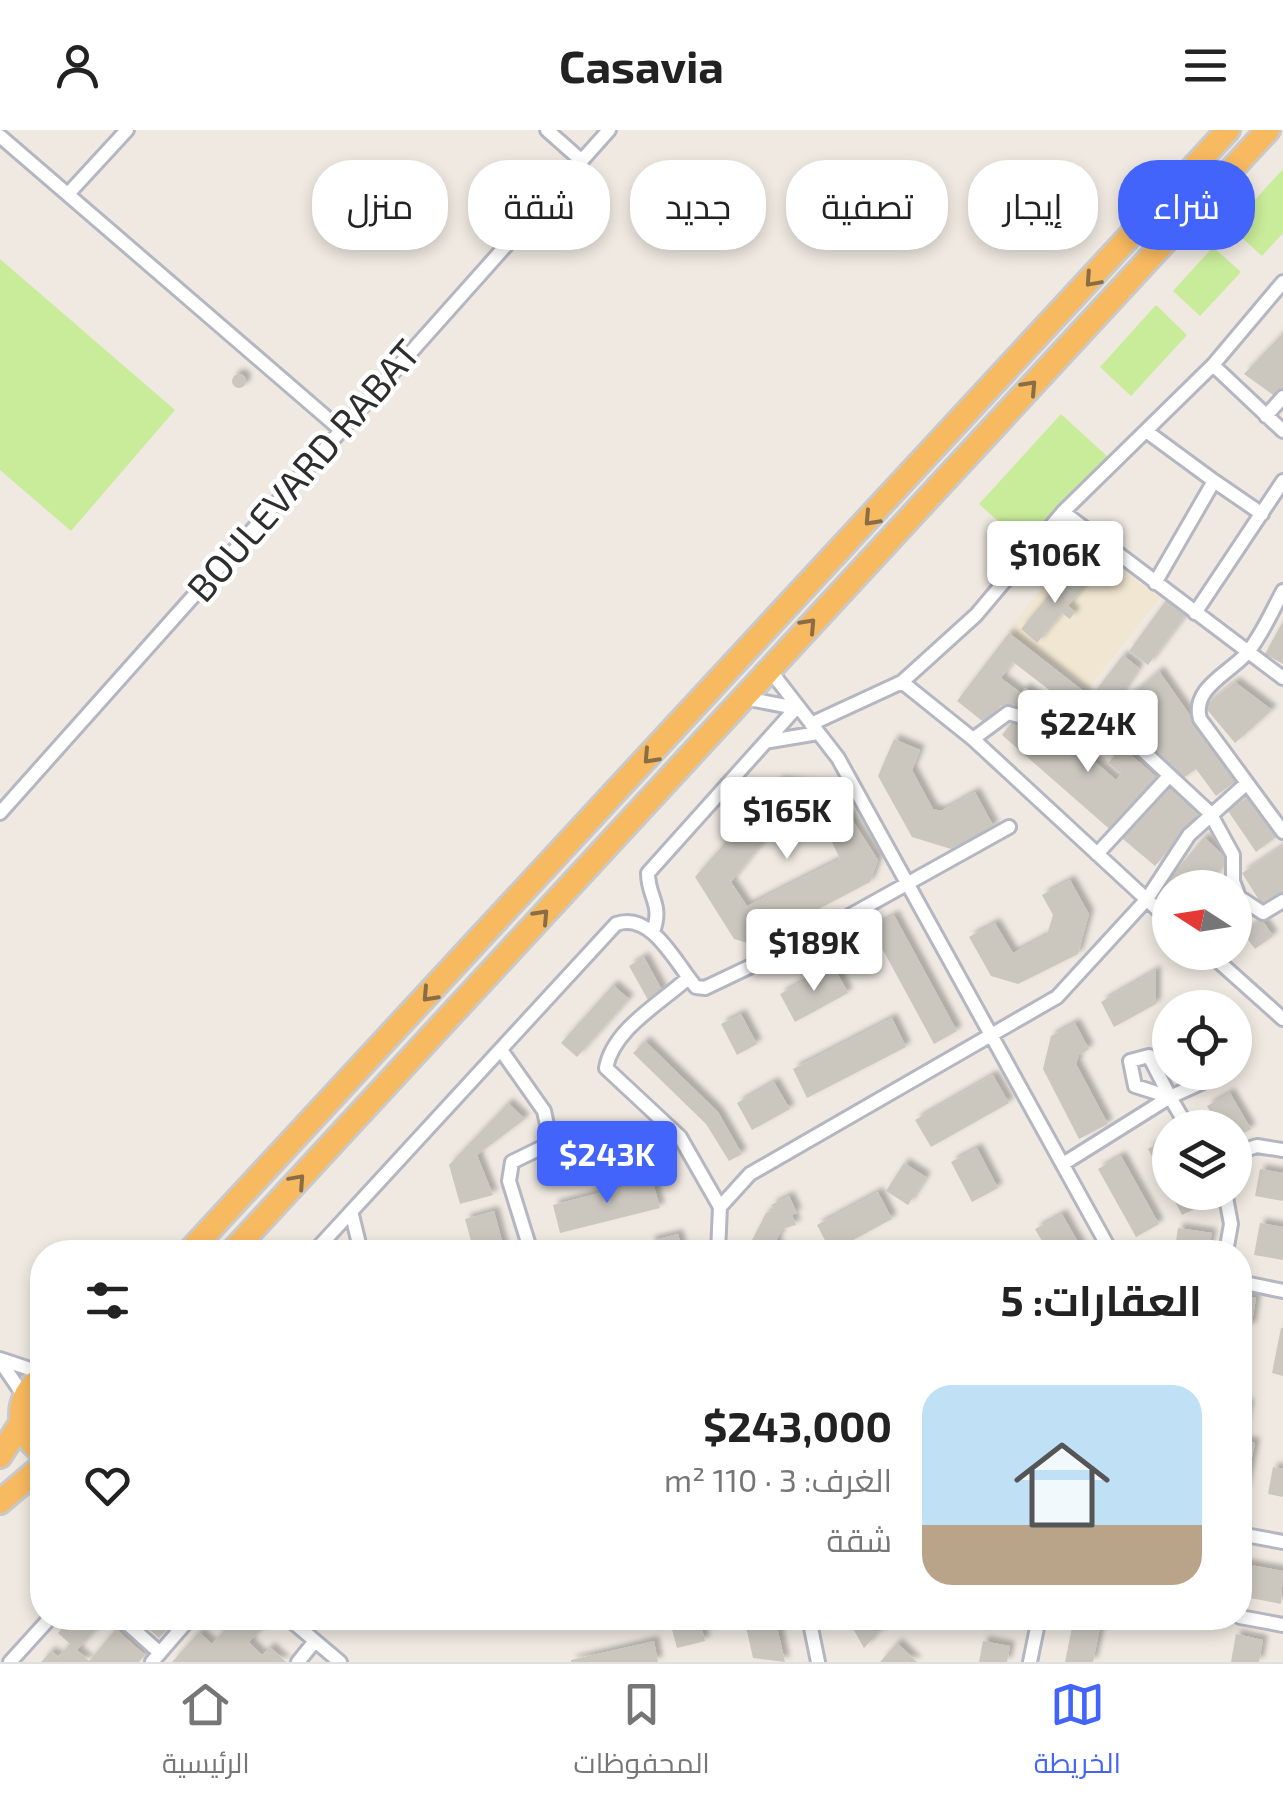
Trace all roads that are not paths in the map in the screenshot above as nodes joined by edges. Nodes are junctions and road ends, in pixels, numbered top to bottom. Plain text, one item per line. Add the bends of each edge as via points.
1 (127, 130) edge
2 (548, 130) edge
3 (609, 130) edge
4 (1228, 130) edge
5 (1268, 130) edge
6 (0, 136) edge
7 (582, 160) joint
8 (68, 194) junction
9 (502, 250) edge
10 (1283, 282) edge
11 (1213, 365) junction
12 (1283, 397) edge
13 (1266, 416) junction
14 (342, 430) junction
15 (1146, 431) junction
16 (1283, 431) edge
17 (1283, 481) edge
18 (1214, 482) junction
19 (1063, 512) junction
20 (1262, 514) junction
21 (1155, 583) junction
22 (1283, 591) edge
23 (1194, 613) junction
24 (1248, 652) junction
25 (768, 669) junction
26 (1283, 678) edge
27 (902, 682) junction
28 (742, 698) junction
29 (796, 708) junction
30 (814, 728) junction
31 (974, 739) junction
32 (770, 741) junction
33 (1168, 776) junction
34 (1247, 783) junction
35 (0, 813) edge
36 (1210, 813) junction
37 (1281, 823) edge
38 (1010, 827) dead end
39 (1097, 854) junction
40 (906, 884) junction
41 (1146, 899) junction
42 (1283, 901) edge
43 (1152, 904) edge
44 (653, 932) junction
45 (1228, 970) edge
46 (688, 978) junction
47 (1283, 1018) edge
48 (991, 1037) junction
49 (501, 1050) junction
50 (1185, 1090) edge
51 (1170, 1097) junction
52 (1178, 1110) edge
53 (603, 1134) dead end
54 (551, 1144) junction
55 (1252, 1148) edge
56 (1283, 1150) edge
57 (1063, 1164) junction
58 (720, 1207) junction
59 (1228, 1210) edge
60 (352, 1215) junction
61 (200, 1240) edge
62 (243, 1240) edge
63 (326, 1240) edge
64 (358, 1240) edge
65 (527, 1240) edge
66 (719, 1240) edge
67 (1104, 1240) edge
68 (1228, 1240) edge
69 (1252, 1285) edge
70 (1283, 1291) edge
71 (0, 1360) edge
72 (30, 1371) edge
73 (30, 1389) edge
74 (24, 1396) junction
75 (21, 1423) junction
76 (30, 1442) edge
77 (0, 1456) edge
78 (30, 1476) edge
79 (0, 1502) edge
80 (1252, 1536) edge
81 (1283, 1542) edge
82 (1252, 1619) edge
83 (1283, 1625) edge
84 (39, 1630) edge
85 (131, 1630) edge
86 (180, 1630) edge
87 (302, 1630) edge
88 (811, 1630) edge
89 (1037, 1630) edge
90 (315, 1642) junction
91 (156, 1658) edge
92 (10, 1662) edge
93 (298, 1662) edge
94 (340, 1662) edge
95 (818, 1662) edge
96 (1030, 1662) edge

1 - 8 street
2 - 7 street
3 - 7 street, BOULEVARD RABAT
4 -> 61 highway
25 -> 5 highway
6 - 8 street
8 - 14 street
9 - 14 street, BOULEVARD RABAT
10 - 11 street
11 - 13 street
11 - 15 street
12 - 13 street
13 - 16 street
14 - 35 street, BOULEVARD RABAT
15 - 18 street
15 - 19 street
17 - 20 street
18 - 20 street
18 - 21 street
19 - 21 street
19 - 27 street via 976,615
20 - 23 street
21 - 23 street
22 - 24 street
23 - 24 street
24 - 26 street
24 - 34 street via 1197,706
25 - 28 highway
25 - 29 street
27 - 30 street
27 - 31 street
28 - 29 street
62 -> 28 highway
29 - 30 street
29 - 32 street
30 - 32 street
30 - 40 street via 838,758
31 - 33 street via 1002,715 1014,714 1075,732 1125,737
31 - 39 street
32 - 44 street via 648,873 658,917
33 - 36 street
33 - 39 street
34 - 36 street
34 - 37 street
36 - 41 street
36 - 42 street via 1233,855 1239,896 1262,913
38 - 40 street
39 - 41 street
40 - 46 street via 716,984 700,989
40 - 48 street
41 - 43 street
41 - 48 street via 1058,997
44 - 46 street
44 - 49 street via 640,923 616,924
45 - 47 street
46 - 58 street via 632,1027 606,1068 680,1136
48 - 57 street
48 - 58 street via 762,1165
49 - 54 street via 544,1111
49 - 60 street
50 - 51 street
51 - 52 street
51 - 57 street
53 - 54 street
54 - 65 street via 510,1167
55 - 56 street
57 - 67 street
58 - 66 street
59 - 68 street
60 - 63 street
60 - 64 street
69 - 70 street
71 - 72 street
71 - 74 street
73 - 74 highway
74 - 75 highway
75 - 76 highway
75 - 77 highway
78 - 79 highway
80 - 81 street
82 - 83 street
84 - 92 street
85 - 91 street
86 - 91 street
87 - 90 street
88 - 95 street
89 - 96 street
90 - 93 street
90 - 94 street

